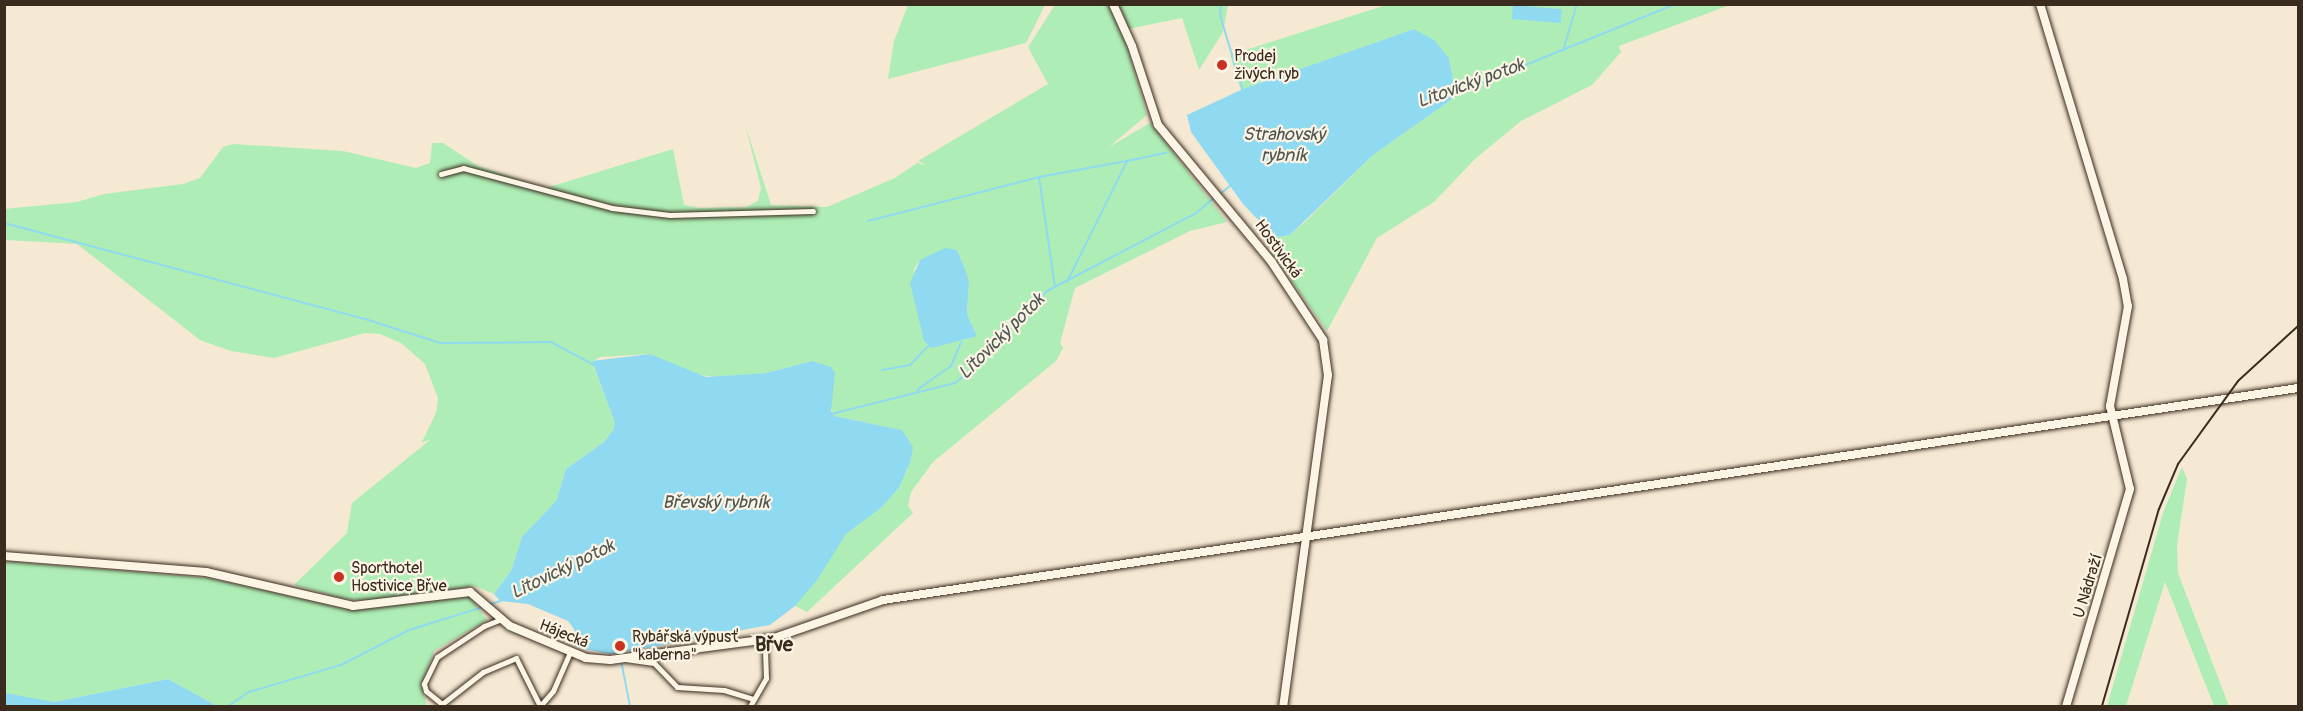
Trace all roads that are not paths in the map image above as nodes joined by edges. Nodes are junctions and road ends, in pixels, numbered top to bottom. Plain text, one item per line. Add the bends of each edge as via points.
1 (1113, 4) edge
2 (2040, 4) edge
3 (441, 174) dead end
4 (813, 211) dead end
5 (2298, 388) edge
6 (2111, 416) junction
7 (1306, 538) junction
8 (4, 556) edge
9 (499, 620) junction
10 (765, 640) junction
11 (571, 650) junction
12 (623, 659) junction
13 (754, 699) junction
14 (540, 706) edge
15 (750, 706) edge
16 (1282, 706) edge
17 (2066, 706) edge

1 - 7 street, Hostivická via 1132,46 1158,125 1272,261 1323,340 1328,375
2 - 6 street via 2123,279 2128,314 2110,391
3 - 4 street via 463,168 612,208 670,215
5 - 6 street, Hájecká
6 - 7 street, Hájecká
6 - 17 street, U Nádraží via 2128,472 2126,505
7 - 10 street, Hájecká via 869,603
7 - 16 street, Hostivická
8 - 9 street, Hájecká via 185,569 352,606 384,605 462,591 475,594
9 - 11 street, Hájecká
9 - 14 street via 437,657 424,684 426,691 442,704 483,672 516,658
10 - 12 street, Hájecká
10 - 13 street via 766,678
11 - 12 street, Hájecká via 594,660
11 - 14 street via 553,691
12 - 13 street via 654,663 677,687 724,690
13 - 15 street

